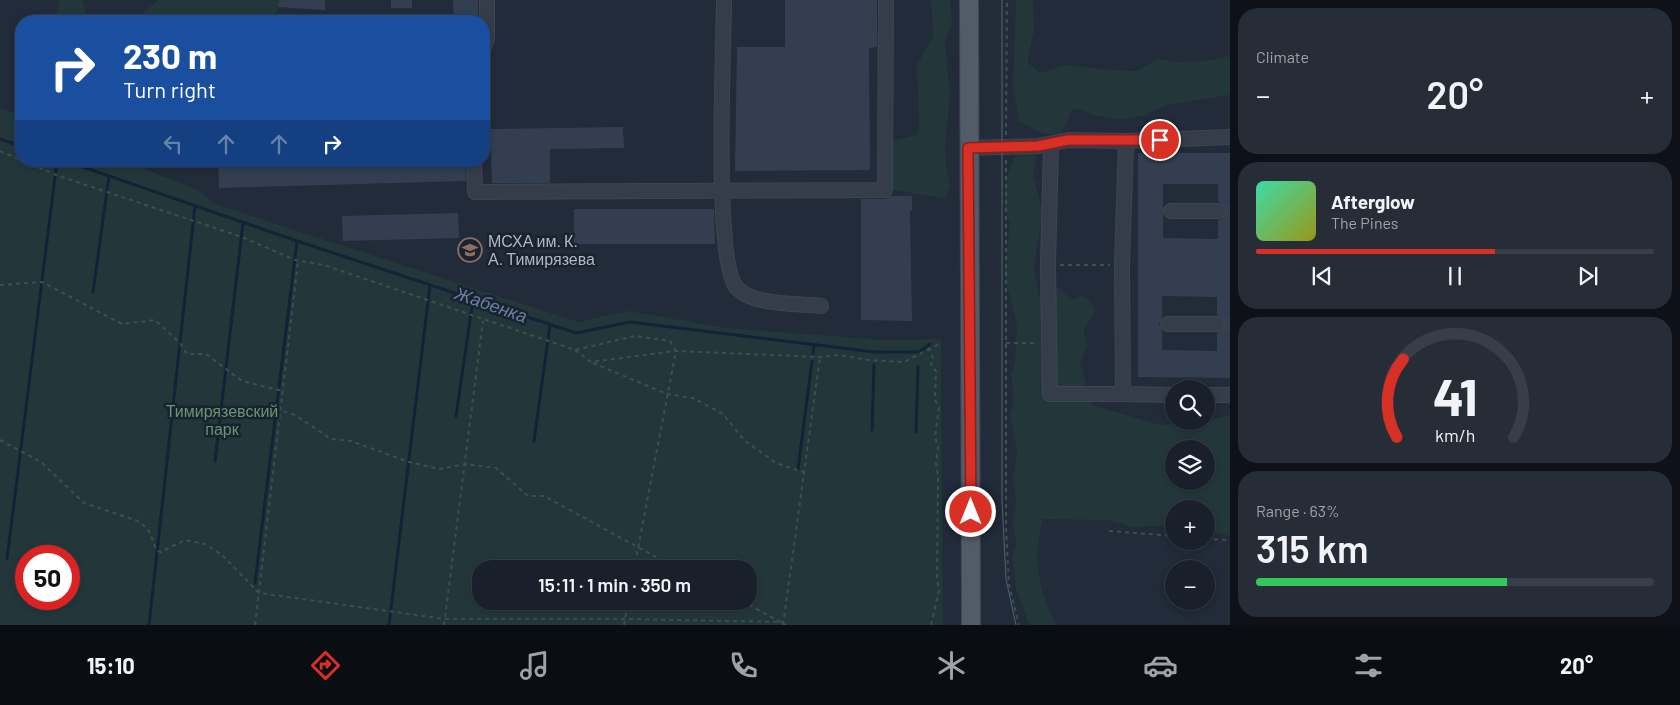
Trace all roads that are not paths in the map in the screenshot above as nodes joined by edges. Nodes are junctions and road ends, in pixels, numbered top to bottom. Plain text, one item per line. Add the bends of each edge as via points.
1 (487, 0) edge
2 (724, 0) edge
3 (886, 0) edge
4 (969, 0) edge
5 (487, 15) edge
6 (1230, 137) edge
7 (1126, 141) junction
8 (1051, 144) junction
9 (968, 148) junction
10 (474, 167) edge
11 (722, 192) junction
12 (1171, 211) dead end
13 (1218, 212) tunnel mouth
14 (821, 306) dead end
15 (1168, 324) dead end
16 (1217, 324) tunnel mouth
17 (1122, 394) junction
18 (1165, 395) edge
19 (1215, 395) edge
20 (1230, 395) edge
21 (971, 625) edge

1 - 5 lane
2 - 11 lane
3 - 11 lane via 885,190
4 - 9 main road
6 - 7 lane
7 - 8 lane via 1068,140
7 - 17 lane
8 - 9 lane
8 - 17 lane via 1048,265 1050,394
9 - 21 main road
10 - 11 lane via 475,192
11 - 14 lane via 725,253 728,273 736,287 750,299
12 - 13 lane
15 - 16 lane
17 - 18 lane
19 - 20 lane

